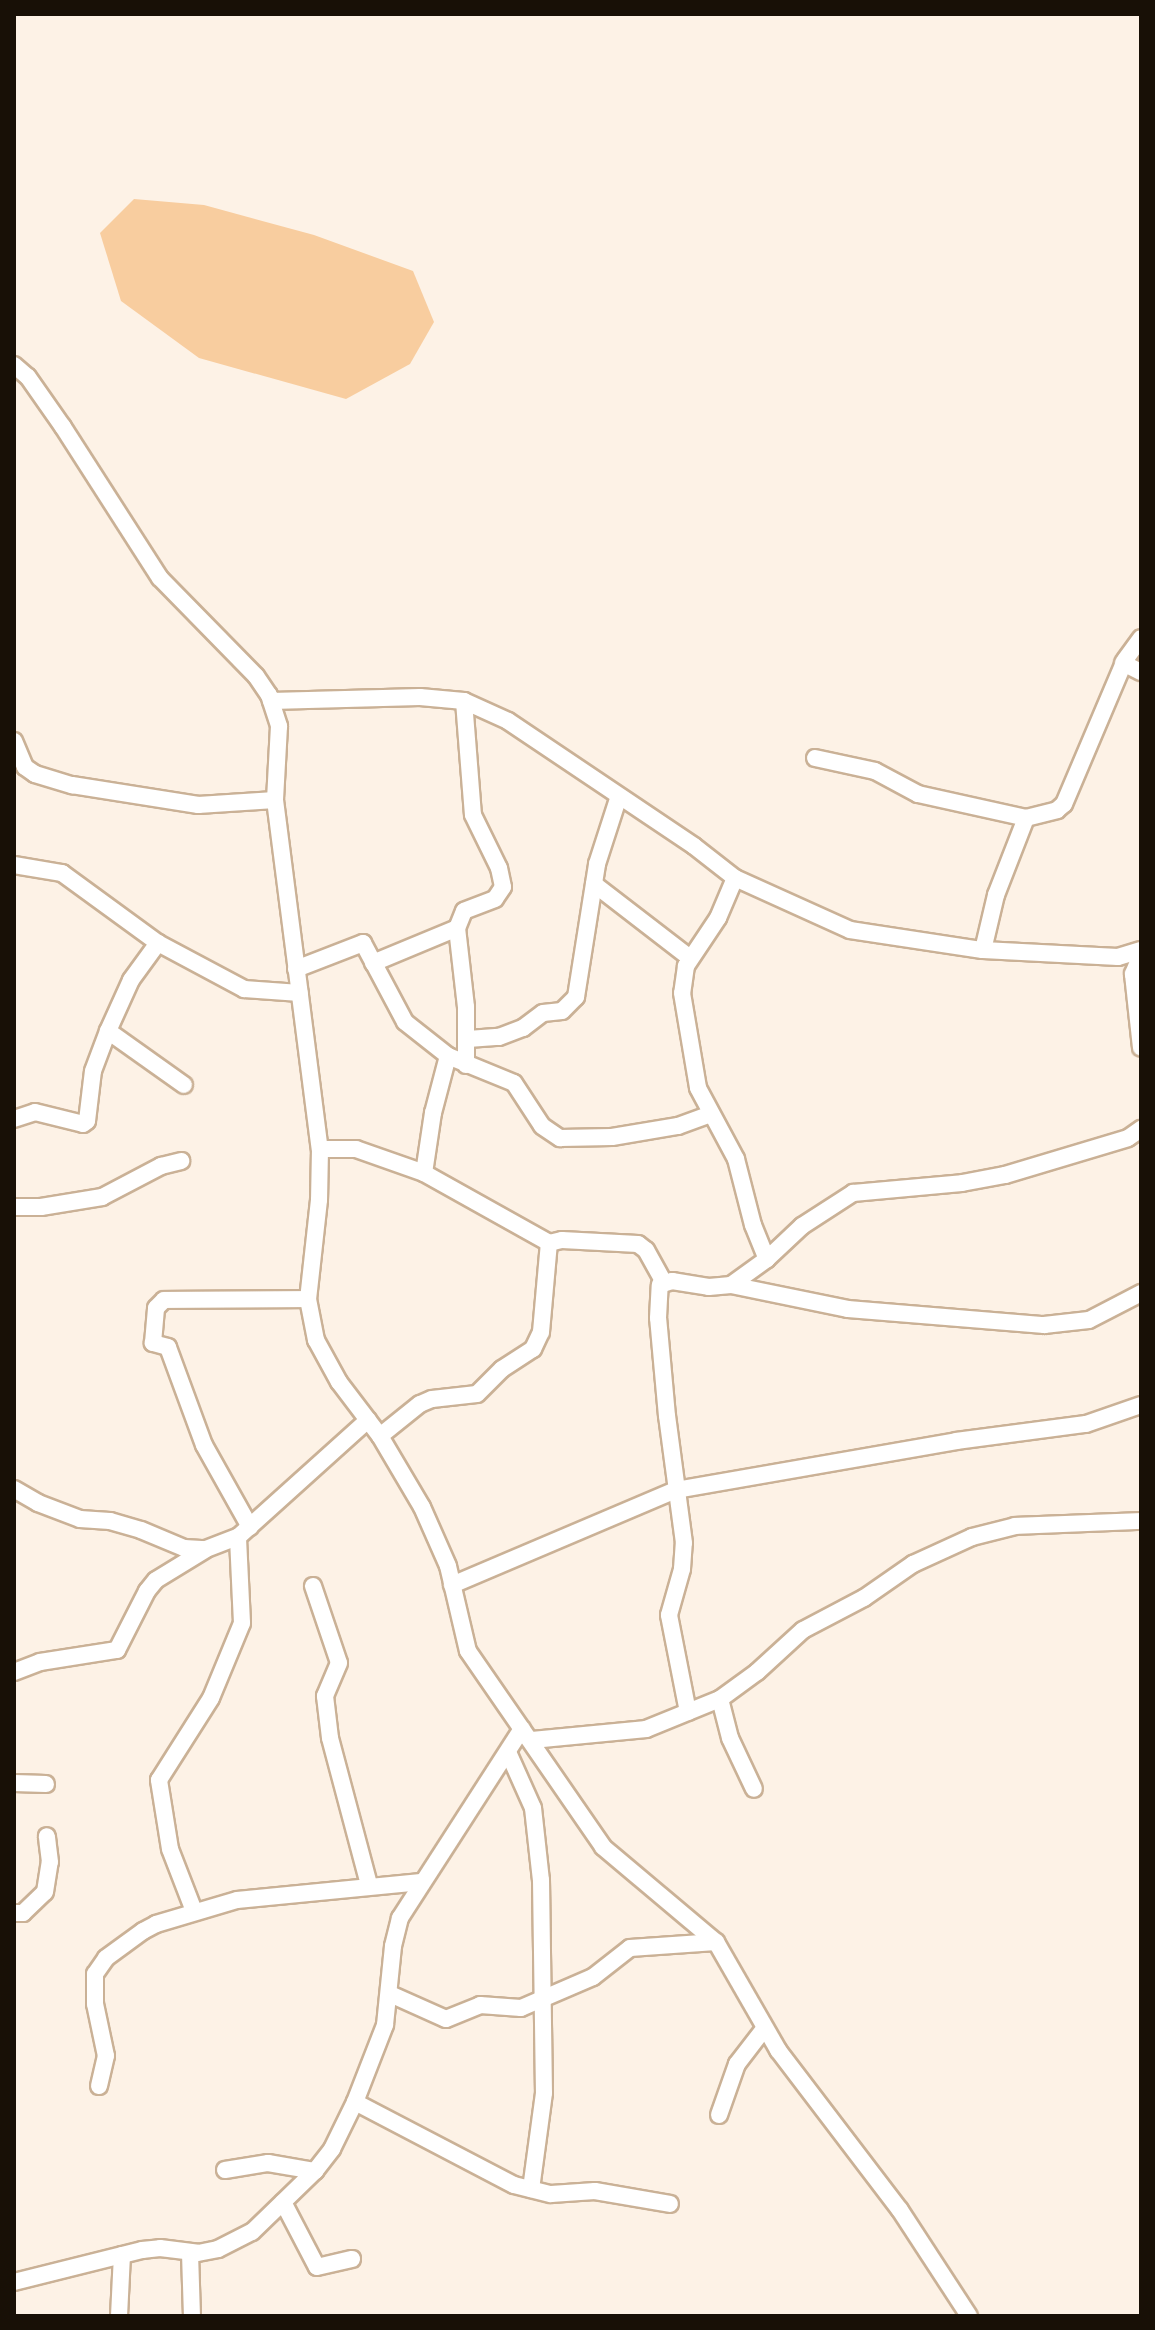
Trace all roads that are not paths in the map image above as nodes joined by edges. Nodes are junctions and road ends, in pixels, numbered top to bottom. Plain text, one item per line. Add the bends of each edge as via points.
1 (14, 365) edge
2 (1141, 638) edge
3 (1123, 663) junction
4 (1141, 672) edge
5 (271, 701) junction
6 (464, 701) junction
7 (14, 741) edge
8 (815, 758) dead end
9 (619, 796) junction
10 (275, 800) junction
11 (1026, 818) junction
12 (14, 865) edge
13 (735, 878) junction
14 (594, 884) junction
15 (457, 928) junction
16 (158, 943) junction
17 (983, 950) junction
18 (1141, 952) edge
19 (1118, 957) junction
20 (690, 958) junction
21 (373, 963) junction
22 (296, 969) junction
23 (1133, 974) junction
24 (300, 993) junction
25 (108, 1031) junction
26 (468, 1039) junction
27 (1141, 1048) edge
28 (448, 1056) junction
29 (466, 1065) junction
30 (184, 1085) dead end
31 (711, 1114) junction
32 (14, 1119) edge
33 (1140, 1131) edge
34 (320, 1149) junction
35 (181, 1161) dead end
36 (424, 1173) junction
37 (14, 1207) edge
38 (549, 1243) junction
39 (767, 1259) junction
40 (664, 1282) junction
41 (731, 1285) junction
42 (1141, 1293) edge
43 (308, 1299) junction
44 (1141, 1405) edge
45 (368, 1420) junction
46 (380, 1436) junction
47 (14, 1489) edge
48 (676, 1490) junction
49 (1141, 1521) edge
50 (244, 1532) junction
51 (206, 1549) junction
52 (452, 1585) junction
53 (313, 1586) dead end
54 (14, 1672) edge
55 (720, 1699) junction
56 (688, 1712) junction
57 (527, 1734) junction
58 (508, 1752) junction
59 (14, 1783) edge
60 (46, 1784) dead end
61 (754, 1789) dead end
62 (47, 1836) dead end
63 (421, 1882) junction
64 (369, 1885) junction
65 (194, 1911) junction
66 (14, 1913) edge
67 (716, 1942) junction
68 (390, 1994) junction
69 (543, 2000) junction
70 (764, 2029) junction
71 (99, 2086) dead end
72 (355, 2102) junction
73 (719, 2115) dead end
74 (225, 2170) dead end
75 (315, 2171) junction
76 (531, 2189) junction
77 (283, 2202) junction
78 (670, 2204) dead end
79 (190, 2253) junction
80 (122, 2255) junction
81 (352, 2259) dead end
82 (14, 2282) edge
83 (119, 2316) edge
84 (192, 2316) edge
85 (969, 2316) edge

1 - 5 street via 63,427 160,578 256,676
2 - 3 street
3 - 4 street
3 - 11 street via 1064,804
5 - 6 street
5 - 10 street via 279,726
6 - 9 street via 508,721
6 - 15 street via 473,815 503,887 495,899 464,911
7 - 10 street via 25,767 72,785 198,805
8 - 11 street via 875,771 918,794
9 - 13 street
9 - 14 street
10 - 22 street
11 - 17 street via 996,895
12 - 16 street via 62,873
13 - 17 street via 850,930
13 - 20 street via 718,918
14 - 20 street
14 - 26 street via 583,973 574,1000 562,1011 543,1013 499,1037
15 - 21 street
15 - 26 street
16 - 24 street via 249,991
16 - 25 street via 131,980
17 - 19 street
18 - 19 street
18 - 23 street
19 - 23 street
20 - 31 street via 683,977 683,1006 693,1071
21 - 22 street via 359,942
21 - 28 street via 405,1022
22 - 24 street
23 - 27 street
24 - 34 street
25 - 30 street
25 - 32 street via 93,1071 87,1121 32,1112
26 - 29 street
28 - 29 street
28 - 36 street
29 - 31 street via 514,1083 542,1126 560,1138 612,1137 678,1126
31 - 39 street via 736,1159
33 - 39 street via 991,1178 853,1193 802,1226
34 - 36 street via 356,1149
34 - 43 street
35 - 37 street via 102,1197
36 - 38 street
38 - 40 street via 638,1244
38 - 46 street via 541,1332 533,1349 477,1394 420,1404
39 - 41 street
40 - 41 street
40 - 48 street via 658,1290 658,1318
41 - 42 street via 848,1309 1044,1325 1079,1324
43 - 45 street via 316,1340
43 - 50 street via 164,1300 156,1308 153,1343 168,1347
44 - 48 street via 1086,1424
45 - 46 street
45 - 50 street
46 - 52 street via 422,1507
47 - 51 street via 80,1519 110,1521 184,1548
48 - 52 street
48 - 56 street via 684,1543 669,1615
49 - 55 street via 1015,1526 941,1550 803,1630
50 - 51 street
50 - 65 street via 242,1623 211,1698 159,1780 170,1849
51 - 54 street via 156,1580 117,1650 40,1662
52 - 57 street via 468,1651
53 - 64 street via 339,1663 325,1696 330,1738
55 - 56 street
55 - 61 street via 730,1738
56 - 57 street via 646,1729
57 - 58 street
57 - 67 street via 603,1847
58 - 63 street
58 - 69 street via 535,1819
59 - 60 street
62 - 66 street via 45,1892 23,1913
63 - 64 street
63 - 68 street via 395,1931
64 - 65 street via 237,1900
65 - 71 street via 156,1924 98,1968 93,1982 106,2056
67 - 69 street via 630,1948 593,1977
67 - 70 street
68 - 69 street via 446,2019 480,2005 517,2009
68 - 72 street via 385,2025
69 - 76 street via 544,2093
70 - 73 street via 737,2064
70 - 85 street via 900,2210
72 - 75 street
72 - 76 street via 487,2173
74 - 75 street via 268,2163
75 - 77 street
76 - 78 street via 551,2194 608,2192
77 - 79 street via 241,2240
77 - 81 street via 317,2267
79 - 80 street via 160,2248
79 - 84 street
80 - 82 street
80 - 83 street

